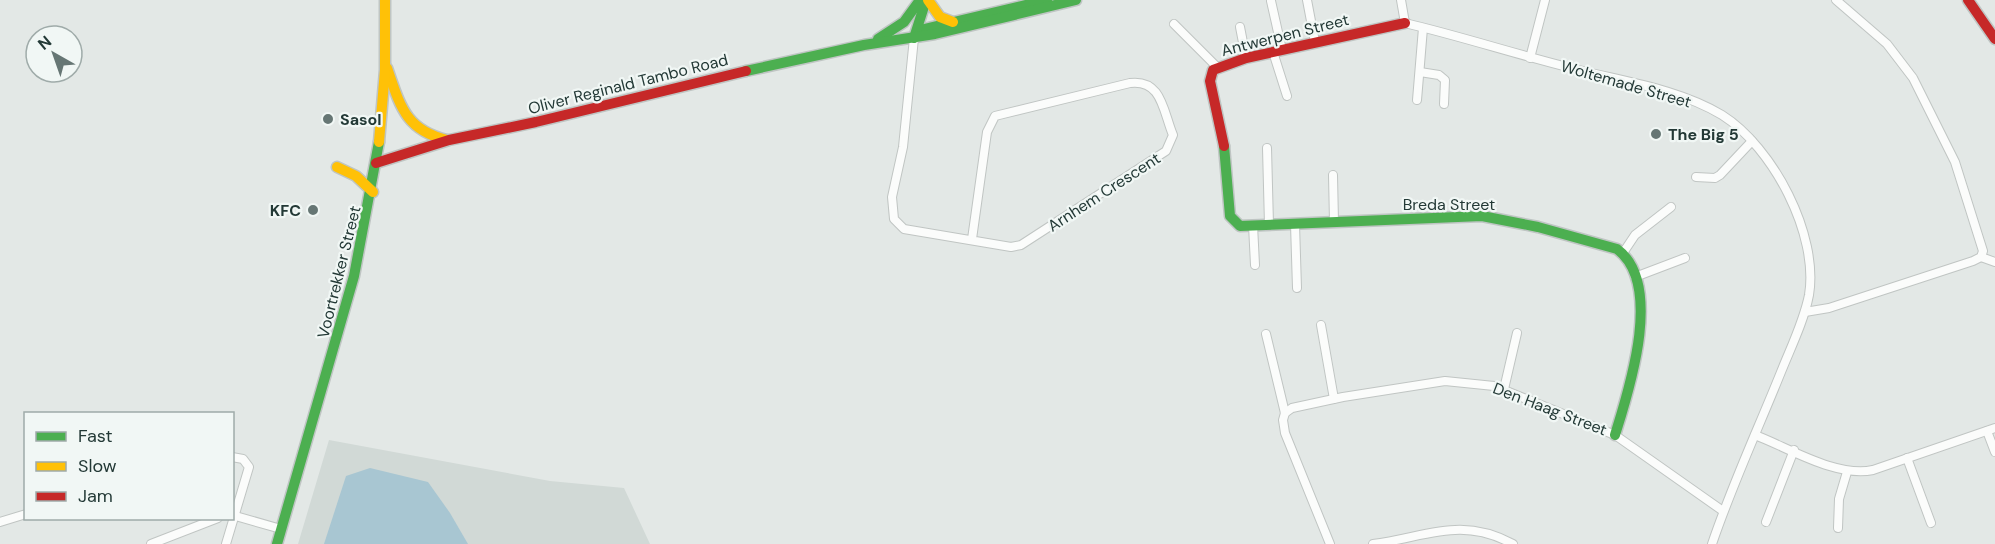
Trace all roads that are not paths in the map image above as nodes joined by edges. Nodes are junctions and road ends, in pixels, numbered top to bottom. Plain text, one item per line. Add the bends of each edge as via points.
1 (385, 0) edge
2 (920, 0) edge
3 (927, 0) edge
4 (1047, 0) edge
5 (1076, 0) edge
6 (1307, 0) edge
7 (1401, 0) edge
8 (1545, 0) edge
9 (1836, 0) edge
10 (1968, 0) edge
11 (1271, 1) edge
12 (953, 22) junction
13 (1404, 23) junction
14 (1174, 24) dead end
15 (1240, 27) dead end
16 (1423, 28) junction
17 (915, 34) junction
18 (1995, 39) edge
19 (1315, 42) junction
20 (864, 45) junction
21 (1278, 51) junction
22 (1246, 58) junction
23 (1530, 58) junction
24 (386, 65) junction
25 (1217, 67) junction
26 (1420, 72) junction
27 (1287, 96) dead end
28 (1417, 100) dead end
29 (1444, 104) dead end
30 (449, 140) junction
31 (1752, 141) junction
32 (1224, 144) joint
33 (1267, 148) dead end
34 (376, 163) junction
35 (337, 168) dead end
36 (1333, 174) dead end
37 (1696, 177) dead end
38 (373, 192) junction
39 (1671, 207) dead end
40 (1334, 222) junction
41 (1294, 224) junction
42 (1253, 225) junction
43 (1269, 225) junction
44 (972, 238) junction
45 (1623, 253) junction
46 (1981, 257) junction
47 (1685, 258) dead end
48 (1995, 262) edge
49 (1255, 265) dead end
50 (1635, 277) junction
51 (1297, 288) dead end
52 (1805, 312) junction
53 (1321, 325) dead end
54 (1517, 333) dead end
55 (1266, 334) dead end
56 (1504, 389) junction
57 (1334, 399) junction
58 (1285, 412) junction
59 (1991, 430) edge
60 (1615, 435) junction
61 (1755, 435) junction
62 (1794, 450) junction
63 (1995, 452) edge
64 (234, 457) edge
65 (1907, 458) junction
66 (1847, 472) junction
67 (1723, 511) junction
68 (234, 514) edge
69 (24, 515) edge
70 (215, 520) edge
71 (232, 520) edge
72 (0, 522) edge
73 (1766, 522) dead end
74 (1931, 523) dead end
75 (1838, 528) dead end
76 (282, 529) junction
77 (1402, 542) edge
78 (150, 544) edge
79 (226, 544) edge
80 (277, 544) edge
81 (1330, 544) edge
82 (1372, 544) edge
83 (1513, 544) edge
84 (1712, 544) edge

1 - 24 main road, Voortrekker Street
2 - 20 main road via 897,28
3 - 12 main road via 940,17
3 - 17 main road
4 - 12 main road, Oliver Reginald Tambo Road
5 - 17 main road, Oliver Reginald Tambo Road
6 - 19 street
7 - 13 street
8 - 23 street
9 - 46 street via 1887,44 1913,78 1955,162 1982,241
10 - 18 main road
11 - 21 street
12 - 17 main road, Oliver Reginald Tambo Road
13 - 16 street, Woltemade Street
13 - 19 main road, Antwerpen Street
14 - 25 street
15 - 22 street
16 - 23 street, Woltemade Street
16 - 26 street
17 - 20 main road, Oliver Reginald Tambo Road
17 - 44 street, Arnhem Crescent via 903,147 892,197 894,219 897,225 914,231
19 - 21 main road, Antwerpen Street
20 - 30 main road, Oliver Reginald Tambo Road
21 - 22 main road, Antwerpen Street
21 - 27 street
22 - 25 main road, Antwerpen Street
23 - 31 street, Woltemade Street via 1708,107 1744,131
24 - 30 main road via 404,113 415,128
24 - 34 main road, Voortrekker Street
25 - 32 main road, Antwerpen Street via 1210,81
26 - 28 street
26 - 29 street via 1445,80
30 - 34 main road, Oliver Reginald Tambo Road
31 - 37 street via 1720,175
31 - 52 street, Woltemade Street via 1769,161 1801,225 1810,276
32 - 42 main road, Breda Street via 1230,216 1237,225
33 - 43 street
34 - 38 main road, Voortrekker Street
35 - 38 main road via 356,176
36 - 40 street
38 - 76 main road, Voortrekker Street via 359,262 325,388
39 - 45 street via 1635,235
40 - 41 main road, Breda Street
40 - 45 main road, Breda Street via 1495,217 1606,245
41 - 43 main road, Breda Street
41 - 51 street
42 - 43 main road, Breda Street
42 - 49 street
44 - 44 street, Arnhem Crescent via 987,132 1000,113 1130,83 1150,84 1173,135 1167,151 1021,245 1011,247
45 - 50 main road
46 - 48 street
46 - 52 street via 1829,308
47 - 50 street
50 - 60 main road via 1641,337
52 - 61 street, Woltemade Street
53 - 57 street
54 - 56 street
55 - 58 street
56 - 57 street, Den Haag Street via 1476,382 1445,381
56 - 60 street, Den Haag Street
57 - 58 street, Den Haag Street
58 - 81 street via 1285,433
59 - 63 street
59 - 65 street
60 - 67 street, Den Haag Street
61 - 62 street
61 - 67 street, Woltemade Street
62 - 66 street
62 - 73 street
64 - 68 street via 243,459 249,466
65 - 66 street via 1863,472
65 - 74 street
66 - 75 street via 1839,499
67 - 84 street, Woltemade Street
68 - 76 street
69 - 72 street
70 - 78 street
71 - 79 street
76 - 80 main road, Voortrekker Street
77 - 82 street
77 - 83 street via 1458,528 1477,530

